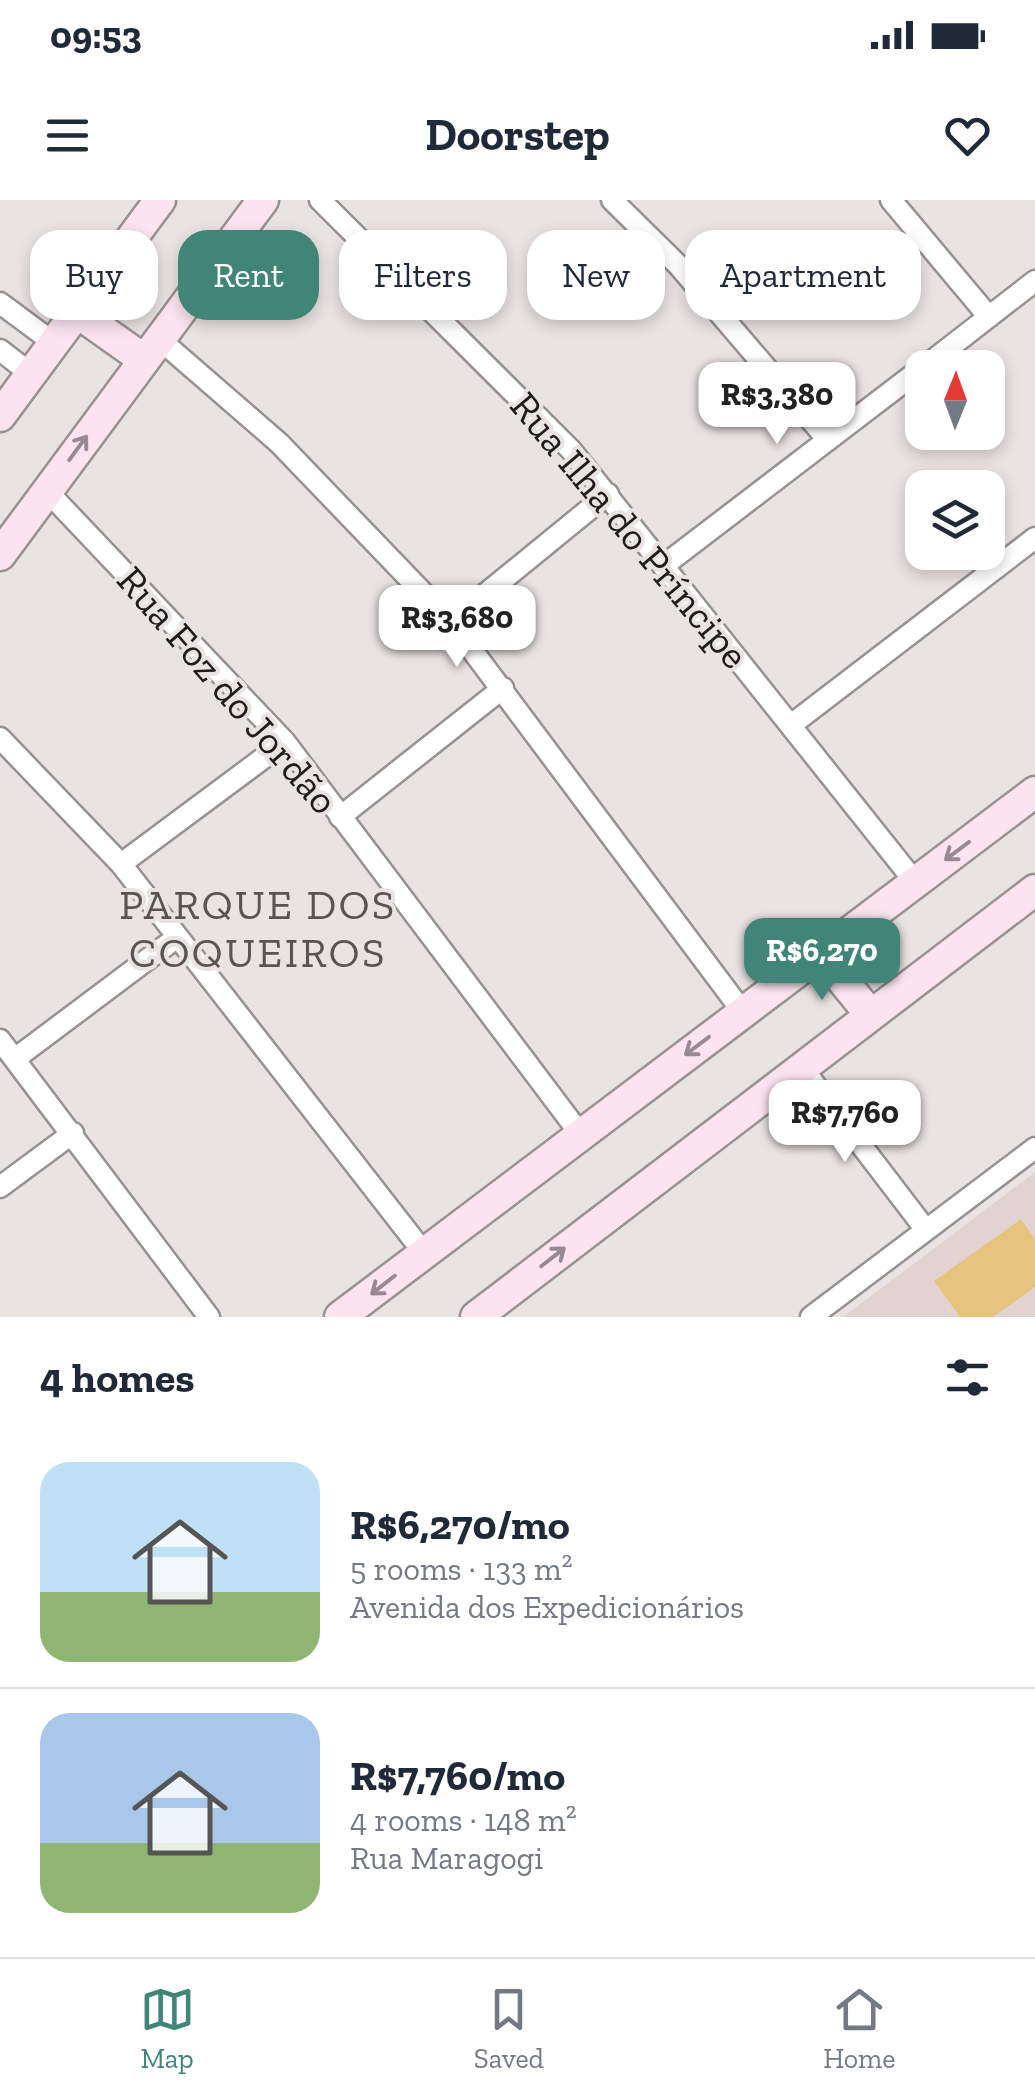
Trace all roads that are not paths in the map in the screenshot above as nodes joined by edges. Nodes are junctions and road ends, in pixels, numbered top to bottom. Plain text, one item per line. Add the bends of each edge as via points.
1 (160, 200) edge
2 (262, 200) edge
3 (320, 200) edge
4 (612, 200) edge
5 (892, 200) edge
6 (138, 230) edge
7 (1035, 280) edge
8 (0, 303) edge
9 (989, 317) junction
10 (72, 320) edge
11 (93, 320) edge
12 (54, 343) junction
13 (151, 348) junction
14 (0, 350) edge
15 (946, 350) edge
16 (31, 374) junction
17 (905, 382) edge
18 (0, 416) edge
19 (828, 440) junction
20 (46, 491) junction
21 (608, 494) junction
22 (1035, 538) edge
23 (0, 555) edge
24 (662, 566) junction
25 (451, 622) junction
26 (503, 688) junction
27 (791, 725) junction
28 (0, 738) edge
29 (285, 742) junction
30 (1035, 792) edge
31 (340, 817) junction
32 (121, 864) junction
33 (915, 882) junction
34 (1035, 890) edge
35 (176, 938) junction
36 (821, 954) junction
37 (742, 1011) junction
38 (870, 1014) junction
39 (0, 1040) edge
40 (16, 1058) junction
41 (803, 1069) junction
42 (73, 1133) junction
43 (582, 1134) junction
44 (1035, 1148) edge
45 (0, 1187) edge
46 (926, 1230) junction
47 (424, 1253) junction
48 (208, 1317) edge
49 (340, 1317) edge
50 (476, 1317) edge
51 (811, 1317) edge

1 - 6 street
2 - 13 street
3 - 21 street, Rua Ilha do Príncipe via 499,375
4 - 19 street via 679,266
5 - 9 street
7 - 9 street
8 - 12 street
9 - 15 street
10 - 12 street
11 - 13 street
12 - 16 street
20 -> 13 street
13 - 25 street via 279,443
14 - 16 street
16 - 18 street
17 - 19 street
19 - 24 street
20 - 23 street
20 - 29 street, Rua Foz do Jordão
21 - 24 street, Rua Ilha do Príncipe
21 - 25 street
22 - 27 street
24 - 27 street, Rua Ilha do Príncipe
25 - 26 street
26 - 31 street
26 - 37 street
27 - 33 street, Rua Ilha do Príncipe
28 - 32 street
29 - 31 street, Rua Foz do Jordão
29 - 32 street
30 -> 33 street
31 - 43 street, Rua Foz do Jordão
32 - 35 street
33 - 36 street
34 - 38 street
35 - 40 street
35 - 47 street
36 - 37 street
36 - 38 street
37 -> 43 street
38 - 41 street
39 - 40 street
40 - 42 street
41 - 46 street
50 -> 41 street
42 - 45 street
42 - 48 street
43 - 47 street
44 - 46 street
46 - 51 street
47 -> 49 street

